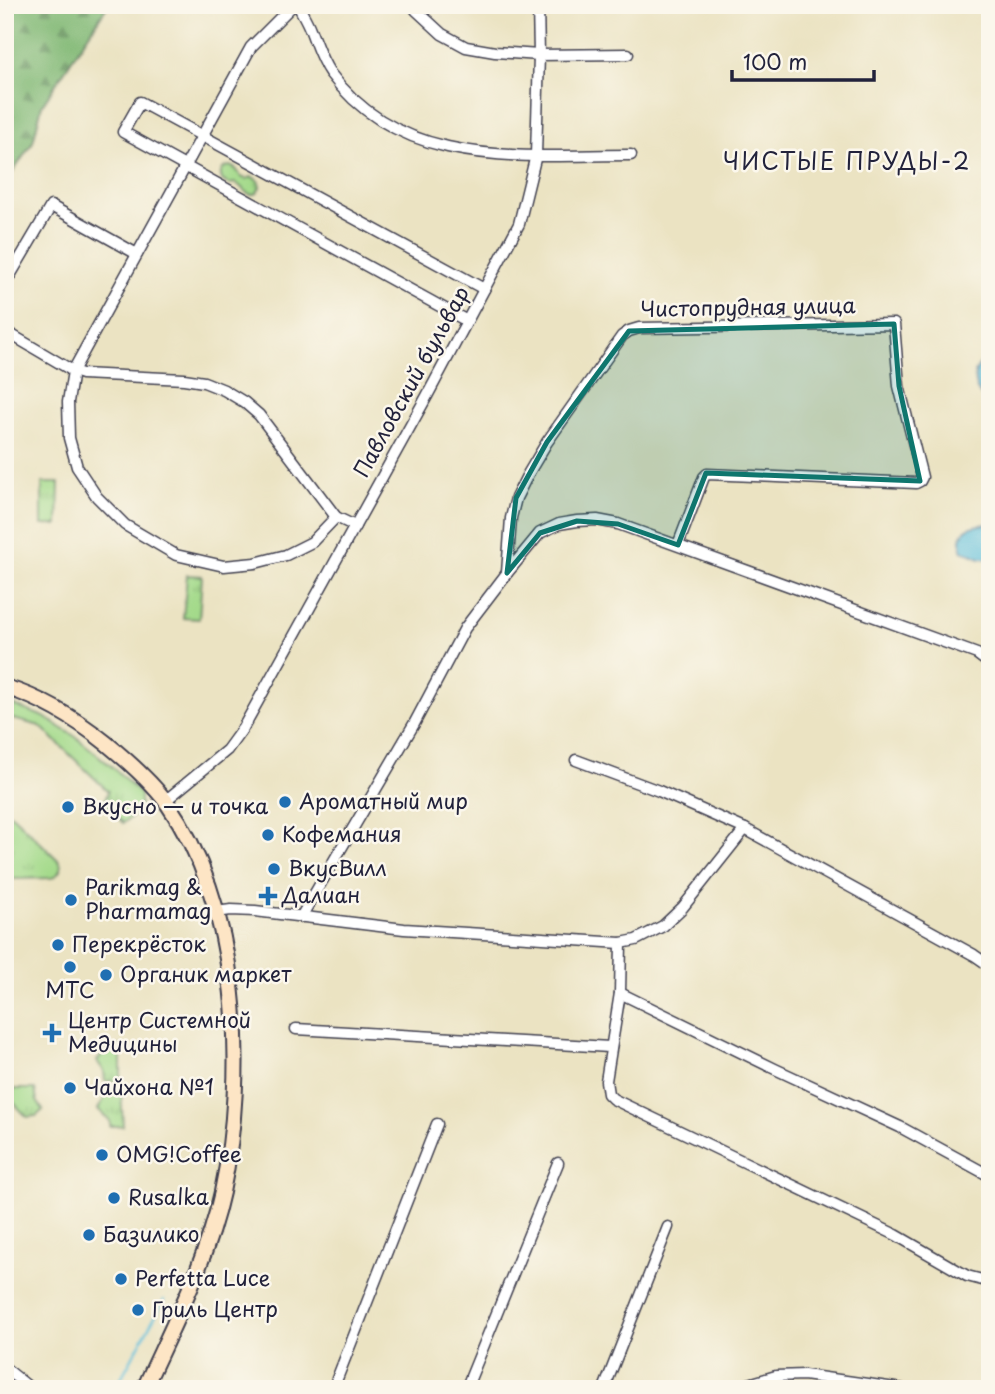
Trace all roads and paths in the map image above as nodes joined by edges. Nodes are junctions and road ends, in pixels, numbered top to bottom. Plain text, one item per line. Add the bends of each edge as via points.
1 (296, 5) edge
2 (413, 5) edge
3 (538, 5) edge
4 (628, 54) dead end
5 (539, 55) junction
6 (201, 135) junction
7 (536, 155) junction
8 (631, 155) dead end
9 (184, 167) junction
10 (136, 254) junction
11 (5, 284) edge
12 (484, 289) junction
13 (467, 321) junction
14 (5, 331) edge
15 (73, 371) junction
16 (336, 517) junction
17 (355, 526) junction
18 (678, 545) junction
19 (507, 573) junction
20 (990, 664) edge
21 (5, 687) edge
22 (576, 760) dead end
23 (165, 801) junction
24 (745, 830) junction
25 (216, 912) junction
26 (301, 917) junction
27 (621, 943) junction
28 (990, 966) edge
29 (620, 993) junction
30 (296, 1029) dead end
31 (610, 1047) junction
32 (437, 1124) dead end
33 (558, 1163) dead end
34 (990, 1176) edge
35 (668, 1227) dead end
36 (990, 1282) edge
37 (5, 1368) edge
38 (31, 1389) edge
39 (144, 1389) edge
40 (333, 1389) edge
41 (466, 1389) edge
42 (604, 1389) edge
43 (732, 1389) edge
44 (902, 1389) edge

1 - 6 street via 251,47
1 - 7 street via 330,72 379,119 411,136 466,152
2 - 5 street via 442,34 466,47
3 - 5 street, Павловский бульвар
4 - 5 street
5 - 7 street, Павловский бульвар
6 - 9 street
6 - 9 street via 140,102 122,132
6 - 12 street
7 - 8 street
7 - 12 street, Павловский бульвар via 519,224
9 - 10 street
9 - 13 street
10 - 11 street via 51,206
10 - 15 street
12 - 13 street, Павловский бульвар
13 - 17 street, Павловский бульвар
14 - 15 street
15 - 16 street via 184,379 224,390 259,415
15 - 16 street via 69,438 76,467 125,525 176,555 224,566 255,563 312,542
16 - 17 street
17 - 23 street, Павловский бульвар via 243,728 227,750
18 - 19 street via 597,520 559,524 540,533
18 - 19 street, Чистопрудная улица via 707,474 920,481 898,386 894,324 629,331 528,474 516,498
18 - 20 street via 978,654
19 - 26 street via 465,628
21 - 23 main road via 73,717 131,764
22 - 24 street
23 - 25 main road via 194,849
24 - 27 street via 663,926
24 - 28 street
25 - 26 street via 245,910
25 - 39 main road via 236,1038 232,1135 222,1192 201,1259
26 - 27 street via 404,929
27 - 29 street
29 - 31 street
29 - 34 street via 900,1127
30 - 31 street
31 - 36 street via 606,1089 613,1099 896,1235 967,1276
32 - 40 street
33 - 41 street
35 - 42 street
37 - 38 street
43 - 44 street via 776,1376 804,1375

